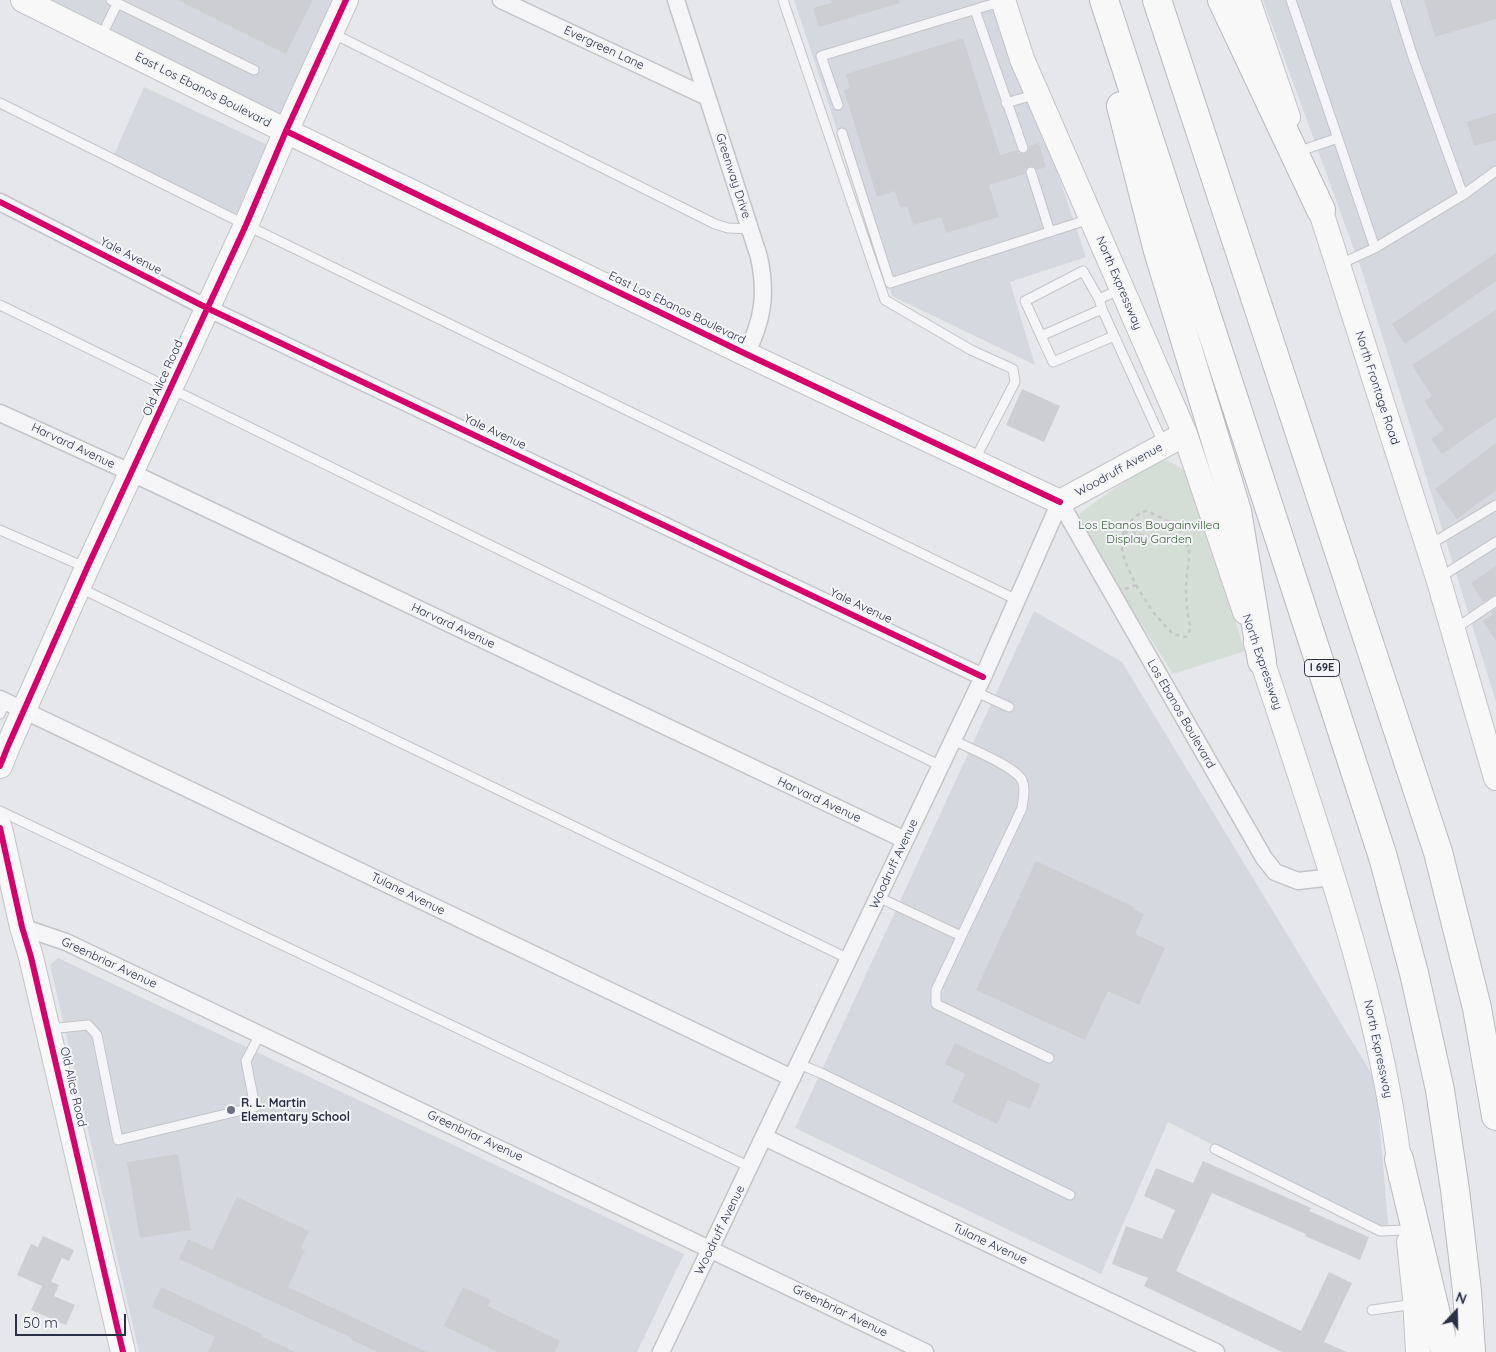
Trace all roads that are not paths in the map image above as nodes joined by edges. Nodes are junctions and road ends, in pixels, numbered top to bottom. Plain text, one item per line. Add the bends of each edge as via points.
1 (23, 0) edge
2 (346, 0) edge
3 (501, 0) edge
4 (676, 0) edge
5 (784, 0) edge
6 (1095, 0) edge
7 (1104, 0) edge
8 (1157, 0) edge
9 (1222, 0) edge
10 (1248, 0) edge
11 (1291, 0) edge
12 (1395, 0) edge
13 (1004, 1) edge
14 (114, 2) edge
15 (975, 10) junction
16 (332, 32) junction
17 (100, 38) junction
18 (254, 70) dead end
19 (1037, 94) junction
20 (707, 97) junction
21 (0, 103) edge
22 (1006, 103) junction
23 (838, 105) dead end
24 (286, 131) junction
25 (842, 133) dead end
26 (1338, 138) junction
27 (1023, 148) dead end
28 (1300, 151) junction
29 (1496, 171) edge
30 (1031, 172) dead end
31 (1463, 195) junction
32 (0, 202) edge
33 (1320, 210) junction
34 (1091, 218) junction
35 (246, 225) junction
36 (750, 229) junction
37 (1050, 232) junction
38 (1375, 248) junction
39 (1338, 265) junction
40 (1122, 289) junction
41 (1099, 299) junction
42 (0, 305) edge
43 (207, 308) junction
44 (1102, 309) junction
45 (1041, 336) junction
46 (1114, 336) junction
47 (746, 354) junction
48 (170, 389) junction
49 (0, 413) edge
50 (1184, 434) junction
51 (1164, 445) junction
52 (974, 462) junction
53 (132, 473) junction
54 (1060, 502) junction
55 (1496, 505) edge
56 (0, 530) edge
57 (1496, 542) edge
58 (1427, 546) junction
59 (84, 578) junction
60 (1438, 578) junction
61 (1017, 600) junction
62 (1496, 601) edge
63 (1453, 631) junction
64 (1262, 661) junction
65 (979, 684) junction
66 (8, 706) edge
67 (1009, 707) dead end
68 (953, 740) junction
69 (0, 766) edge
70 (941, 766) junction
71 (1496, 778) edge
72 (0, 811) edge
73 (0, 828) edge
74 (905, 840) junction
75 (1333, 877) junction
76 (878, 897) junction
77 (22, 927) junction
78 (961, 936) junction
79 (849, 959) junction
80 (48, 1029) junction
81 (260, 1034) junction
82 (1049, 1058) dead end
83 (795, 1071) junction
84 (1496, 1116) edge
85 (764, 1137) junction
86 (1214, 1149) dead end
87 (1399, 1159) junction
88 (750, 1167) junction
89 (1070, 1195) dead end
90 (1407, 1230) junction
91 (710, 1249) junction
92 (1415, 1304) junction
93 (1372, 1310) dead end
94 (123, 1352) edge
95 (661, 1352) edge
96 (925, 1352) edge
97 (1216, 1352) edge
98 (1418, 1352) edge
99 (1445, 1352) edge
100 (1471, 1352) edge

1 - 17 street, East Los Ebanos Boulevard
2 - 16 street, Old Alice Road
3 - 20 street, Evergreen Lane
4 - 20 street, Greenway Drive
5 - 52 lane via 885,300 971,350 1013,369 1015,382
6 - 64 highway via 1158,252 1237,510
7 - 100 highway, I 69E via 1383,857 1414,973 1440,1090 1456,1190
8 - 84 highway via 1438,852 1476,1008
9 - 33 highway
10 - 28 street, North Frontage Road
11 - 26 lane
12 - 31 lane
13 - 15 lane
13 - 19 street, North Expressway
14 - 17 lane
14 - 18 lane
15 - 22 lane
15 - 23 lane via 821,56
16 - 24 street, Old Alice Road
16 - 36 lane via 715,224
17 - 24 street, East Los Ebanos Boulevard
19 - 22 lane
19 - 34 street, North Expressway
20 - 36 street, Greenway Drive
21 - 35 lane
22 - 27 lane
24 - 35 street, Old Alice Road
24 - 47 street, East Los Ebanos Boulevard
25 - 37 lane via 890,283
26 - 28 lane
26 - 38 lane
28 - 33 street, North Frontage Road
29 - 31 lane
30 - 37 lane
31 - 38 lane
32 - 43 street, Yale Avenue
33 - 39 street, North Frontage Road
34 - 37 lane
34 - 40 street, North Expressway
35 - 43 street, Old Alice Road
35 - 61 lane
36 - 47 street, Greenway Drive via 759,256 764,292 759,322
38 - 39 lane
39 - 58 street, North Frontage Road
40 - 41 lane
40 - 50 street, North Expressway
41 - 44 lane
41 - 45 lane via 1083,271 1025,301
42 - 48 lane
43 - 48 street, Old Alice Road
43 - 65 street, Yale Avenue
44 - 45 lane
44 - 46 lane
45 - 46 lane via 1053,362
46 - 51 lane
47 - 52 street, East Los Ebanos Boulevard
48 - 53 street, Old Alice Road
48 - 70 lane
49 - 53 street, Harvard Avenue
50 - 51 street, Woodruff Avenue
50 - 64 street, North Expressway
51 - 54 street, Woodruff Avenue
52 - 54 street, East Los Ebanos Boulevard
53 - 59 street, Old Alice Road
53 - 74 street, Harvard Avenue
54 - 61 street, Woodruff Avenue
54 - 75 street, Los Ebanos Boulevard via 1264,858 1275,872 1298,881
55 - 58 lane
56 - 59 lane
57 - 60 lane
58 - 60 street, North Frontage Road
59 - 66 street, Old Alice Road
59 - 79 lane
60 - 63 street, North Frontage Road
61 - 65 street, Woodruff Avenue
62 - 63 lane
63 - 71 street, North Frontage Road
64 - 75 street, North Expressway
65 - 67 lane
65 - 68 street, Woodruff Avenue
66 - 69 street, Old Alice Road
66 - 83 street, Tulane Avenue
68 - 70 street, Woodruff Avenue
68 - 78 lane via 998,761 1021,778 1024,787 1022,808
70 - 74 street, Woodruff Avenue
72 - 88 lane
73 - 77 street, Old Alice Road
74 - 76 street, Woodruff Avenue
75 - 87 street, North Expressway via 1384,1065
76 - 78 lane
76 - 79 street, Woodruff Avenue
77 - 80 street, Old Alice Road
77 - 81 street, Greenbriar Avenue via 66,942
78 - 82 lane via 936,990 936,1004
79 - 83 street, Woodruff Avenue
80 - 81 lane via 88,1025 96,1035 118,1140 255,1107 246,1061
80 - 94 street, Old Alice Road
81 - 91 street, Greenbriar Avenue
83 - 85 street, Woodruff Avenue
83 - 89 lane via 823,1074
85 - 88 street, Woodruff Avenue
85 - 97 street, Tulane Avenue
86 - 90 lane via 1380,1231
87 - 90 street, North Expressway
87 - 99 highway
88 - 91 street, Woodruff Avenue
90 - 92 street, North Expressway
91 - 95 street, Woodruff Avenue
91 - 96 street, Greenbriar Avenue
92 - 93 lane
92 - 98 street, North Expressway

